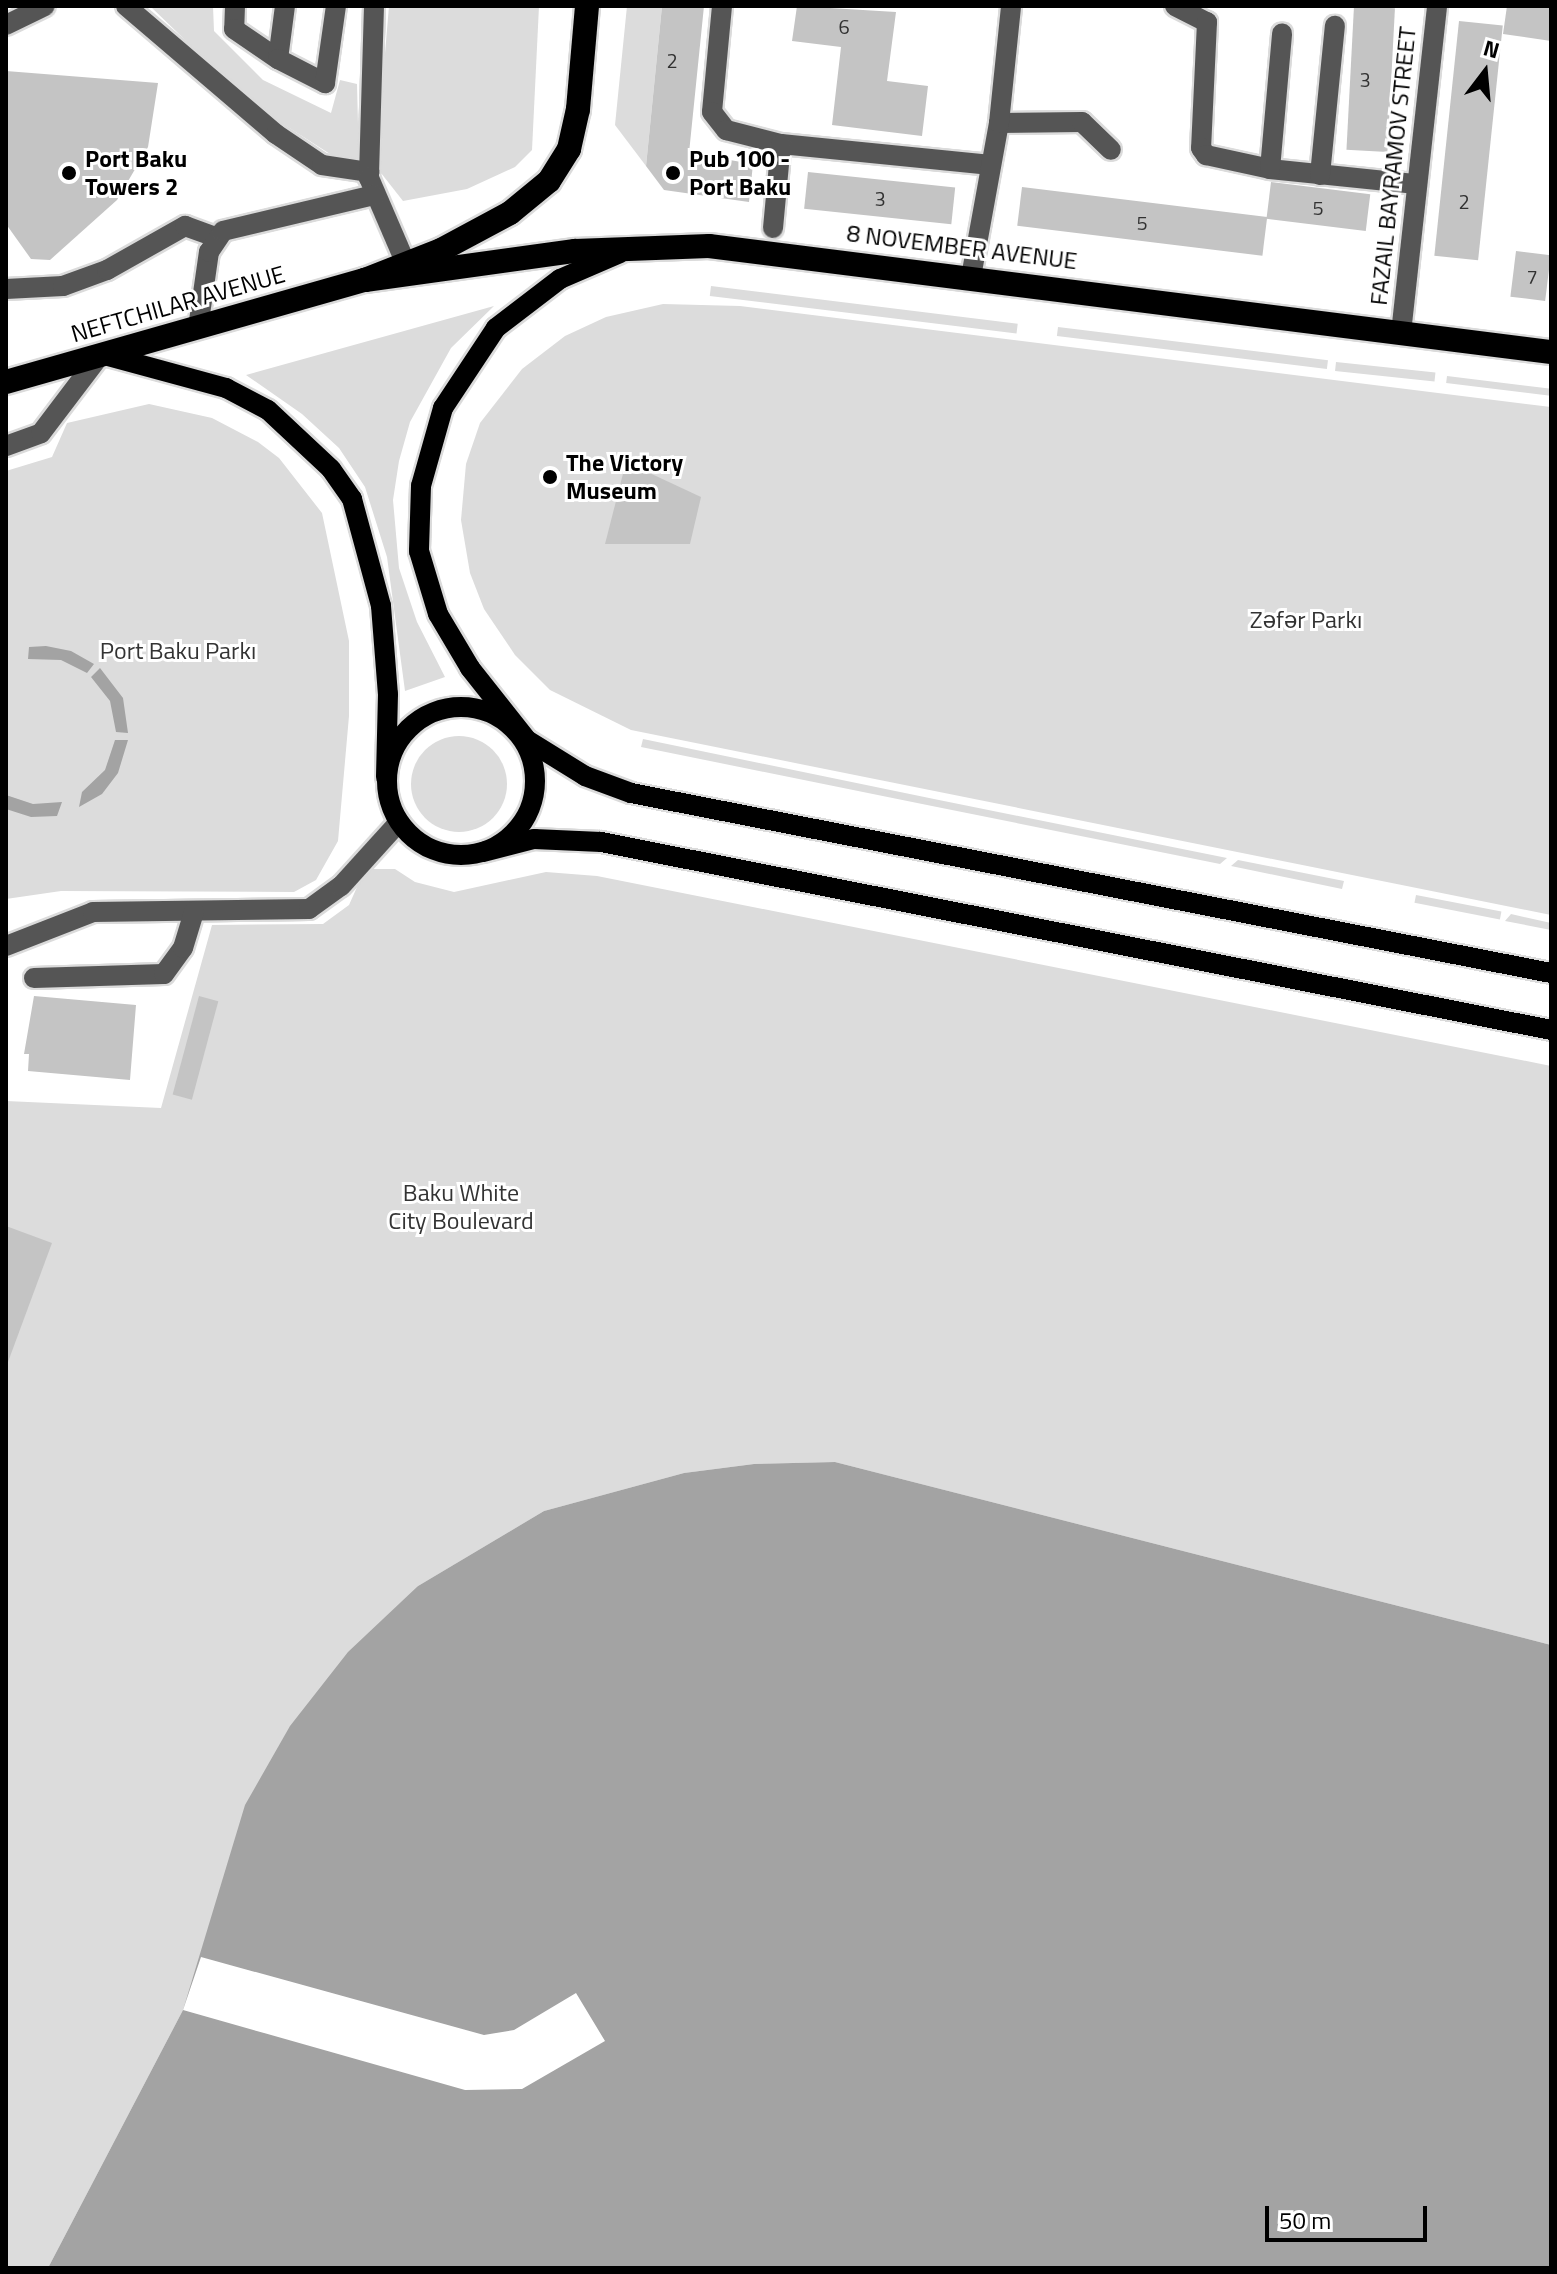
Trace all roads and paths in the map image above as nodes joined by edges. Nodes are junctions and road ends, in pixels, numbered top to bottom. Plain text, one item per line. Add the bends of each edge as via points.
1 (45, 6) edge
2 (126, 6) edge
3 (235, 6) edge
4 (285, 6) edge
5 (336, 6) edge
6 (374, 6) edge
7 (587, 6) edge
8 (722, 6) edge
9 (1011, 6) edge
10 (1177, 6) edge
11 (1437, 6) edge
12 (7, 24) edge
13 (1335, 26) dead end
14 (1282, 34) dead end
15 (278, 59) junction
16 (999, 123) junction
17 (781, 144) junction
18 (1111, 150) dead end
19 (991, 165) junction
20 (1270, 169) junction
21 (369, 172) junction
22 (1320, 175) junction
23 (1416, 184) junction
24 (374, 195) junction
25 (773, 228) dead end
26 (215, 237) junction
27 (647, 246) junction
28 (406, 264) junction
29 (971, 277) junction
30 (365, 280) junction
31 (6, 289) edge
32 (198, 328) junction
33 (1401, 333) junction
34 (1551, 352) edge
35 (101, 354) junction
36 (6, 365) edge
37 (17, 379) edge
38 (6, 446) edge
39 (515, 729) junction
40 (386, 777) junction
41 (399, 822) junction
42 (483, 852) junction
43 (194, 912) junction
44 (6, 946) edge
45 (1551, 973) edge
46 (34, 978) dead end
47 (1551, 1030) edge

1 - 12 street
2 - 21 street via 276,134 322,165
3 - 15 street via 234,29
4 - 15 street
5 - 15 street via 325,83
6 - 21 street
7 - 28 highway via 578,109 560,168 510,213
8 - 17 street via 712,112 726,130
9 - 16 street
10 - 20 street via 1207,22 1201,148 1212,159
11 - 23 street, FAZAIL BAYRAMOV STREET
13 - 22 street
14 - 20 street
16 - 18 street via 1082,122
16 - 19 street
17 - 19 street
17 - 25 street
19 - 29 street
20 - 22 street
21 - 24 street
22 - 23 street
23 - 33 street, FAZAIL BAYRAMOV STREET
24 - 26 street
24 - 28 street
26 - 31 street via 185,226 107,270 63,286
26 - 32 street
27 - 29 highway, 8 NOVEMBER AVENUE via 771,252
27 - 30 highway, 8 NOVEMBER AVENUE via 526,256
27 - 39 main road via 560,279 496,328 460,376 428,454 418,522 426,581 452,640
28 - 30 highway
29 - 33 highway, 8 NOVEMBER AVENUE
30 - 32 highway, NEFTCHILAR AVENUE
32 - 35 highway, NEFTCHILAR AVENUE
33 - 34 highway, 8 NOVEMBER AVENUE
35 - 37 highway, NEFTCHILAR AVENUE
35 - 38 street via 38,436
35 - 40 main road via 226,388 268,410 331,469 352,499 381,606 388,694
36 - 37 street
39 - 40 main road via 495,714 446,707 423,716 397,742
39 - 42 main road via 532,762 533,800 523,823 505,841
39 - 45 main road via 552,758 631,793
40 - 41 main road
41 - 42 main road via 436,851 459,856
41 - 43 street via 341,886 309,909
42 - 47 main road via 534,839 601,842
43 - 44 street via 93,912
43 - 46 street via 183,948 164,974

